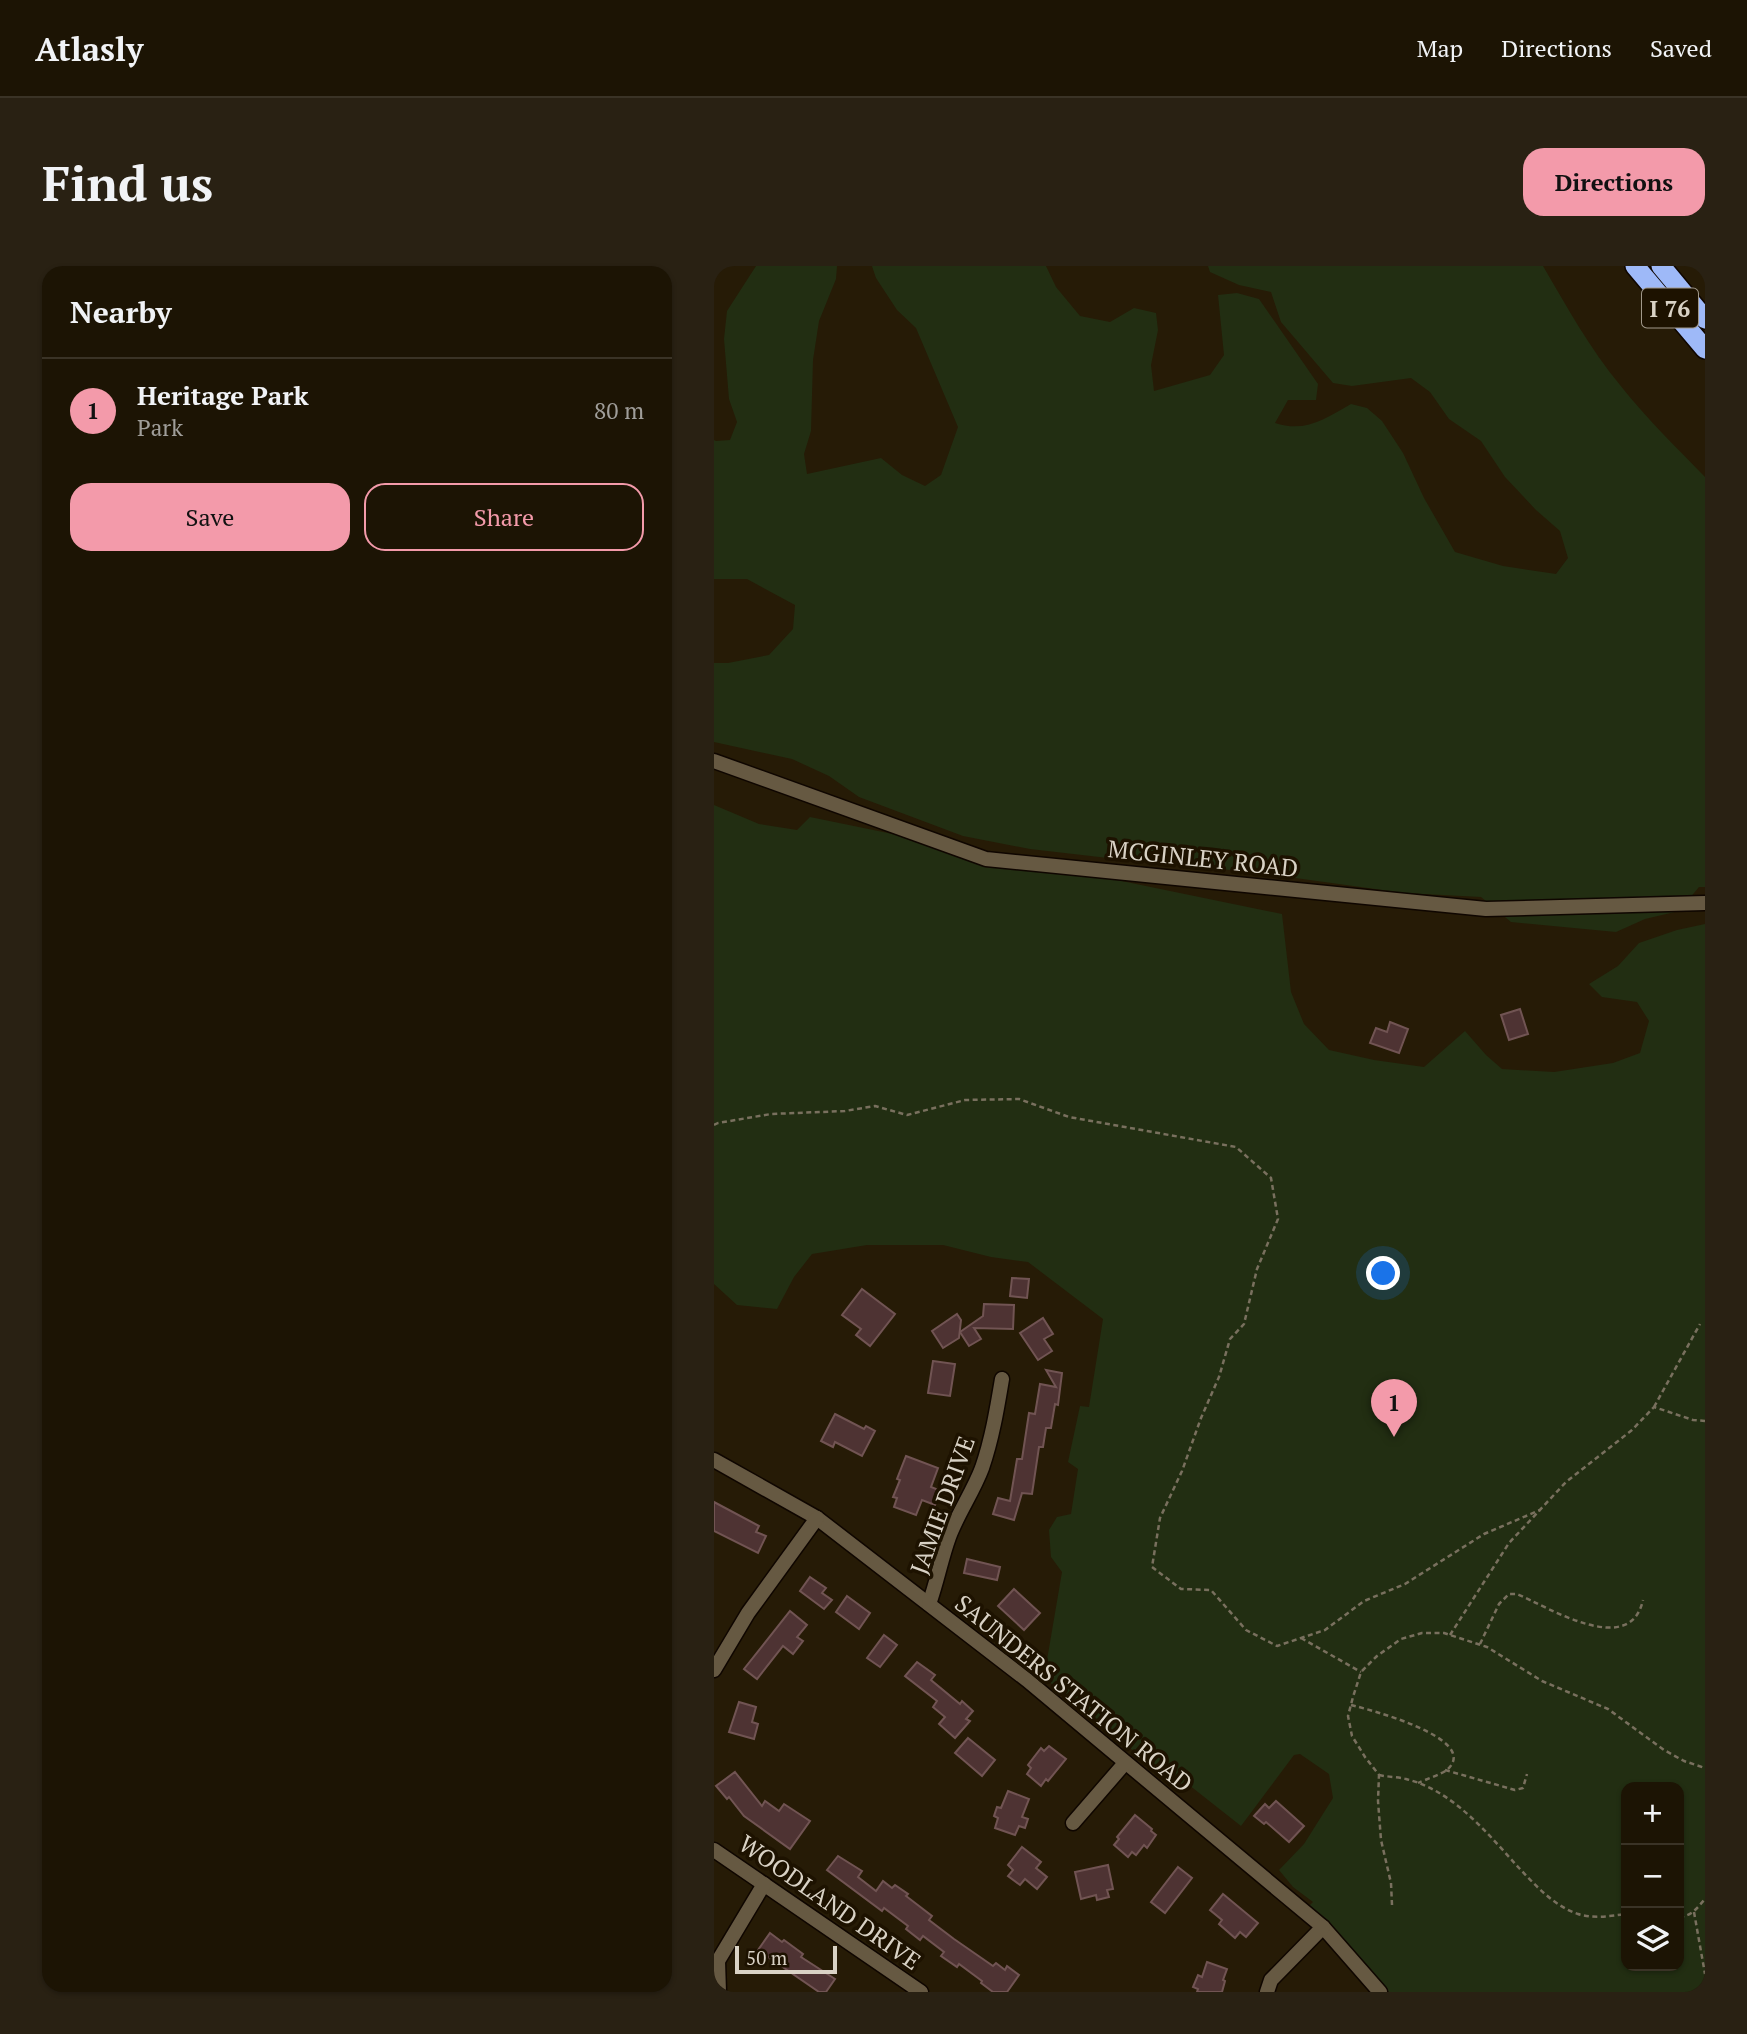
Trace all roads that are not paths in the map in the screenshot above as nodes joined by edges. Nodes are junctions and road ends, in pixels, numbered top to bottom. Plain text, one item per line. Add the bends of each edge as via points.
1 (1635, 266) edge
2 (1661, 266) edge
3 (1705, 319) edge
4 (1705, 349) edge
5 (714, 761) edge
6 (1705, 903) edge
7 (1002, 1379) dead end
8 (714, 1460) edge
9 (817, 1518) junction
10 (929, 1604) junction
11 (714, 1670) edge
12 (1125, 1763) junction
13 (1073, 1823) dead end
14 (714, 1850) edge
15 (764, 1884) junction
16 (1323, 1927) junction
17 (719, 1992) edge
18 (920, 1992) edge
19 (1267, 1992) edge
20 (1380, 1992) edge

1 - 4 highway, I 76
2 - 3 highway, I 76
5 - 6 street, MCGINLEY ROAD via 986,859 1486,909
7 - 10 street, JAMIE DRIVE via 981,1471 950,1534
8 - 9 street, SAUNDERS STATION ROAD
9 - 10 street, SAUNDERS STATION ROAD
9 - 11 street via 748,1613
10 - 12 street, SAUNDERS STATION ROAD
12 - 13 street
12 - 16 street, SAUNDERS STATION ROAD
14 - 15 street, WOODLAND DRIVE
15 - 17 street via 718,1961
15 - 18 street, WOODLAND DRIVE
16 - 19 street via 1271,1980
16 - 20 street, SAUNDERS STATION ROAD

